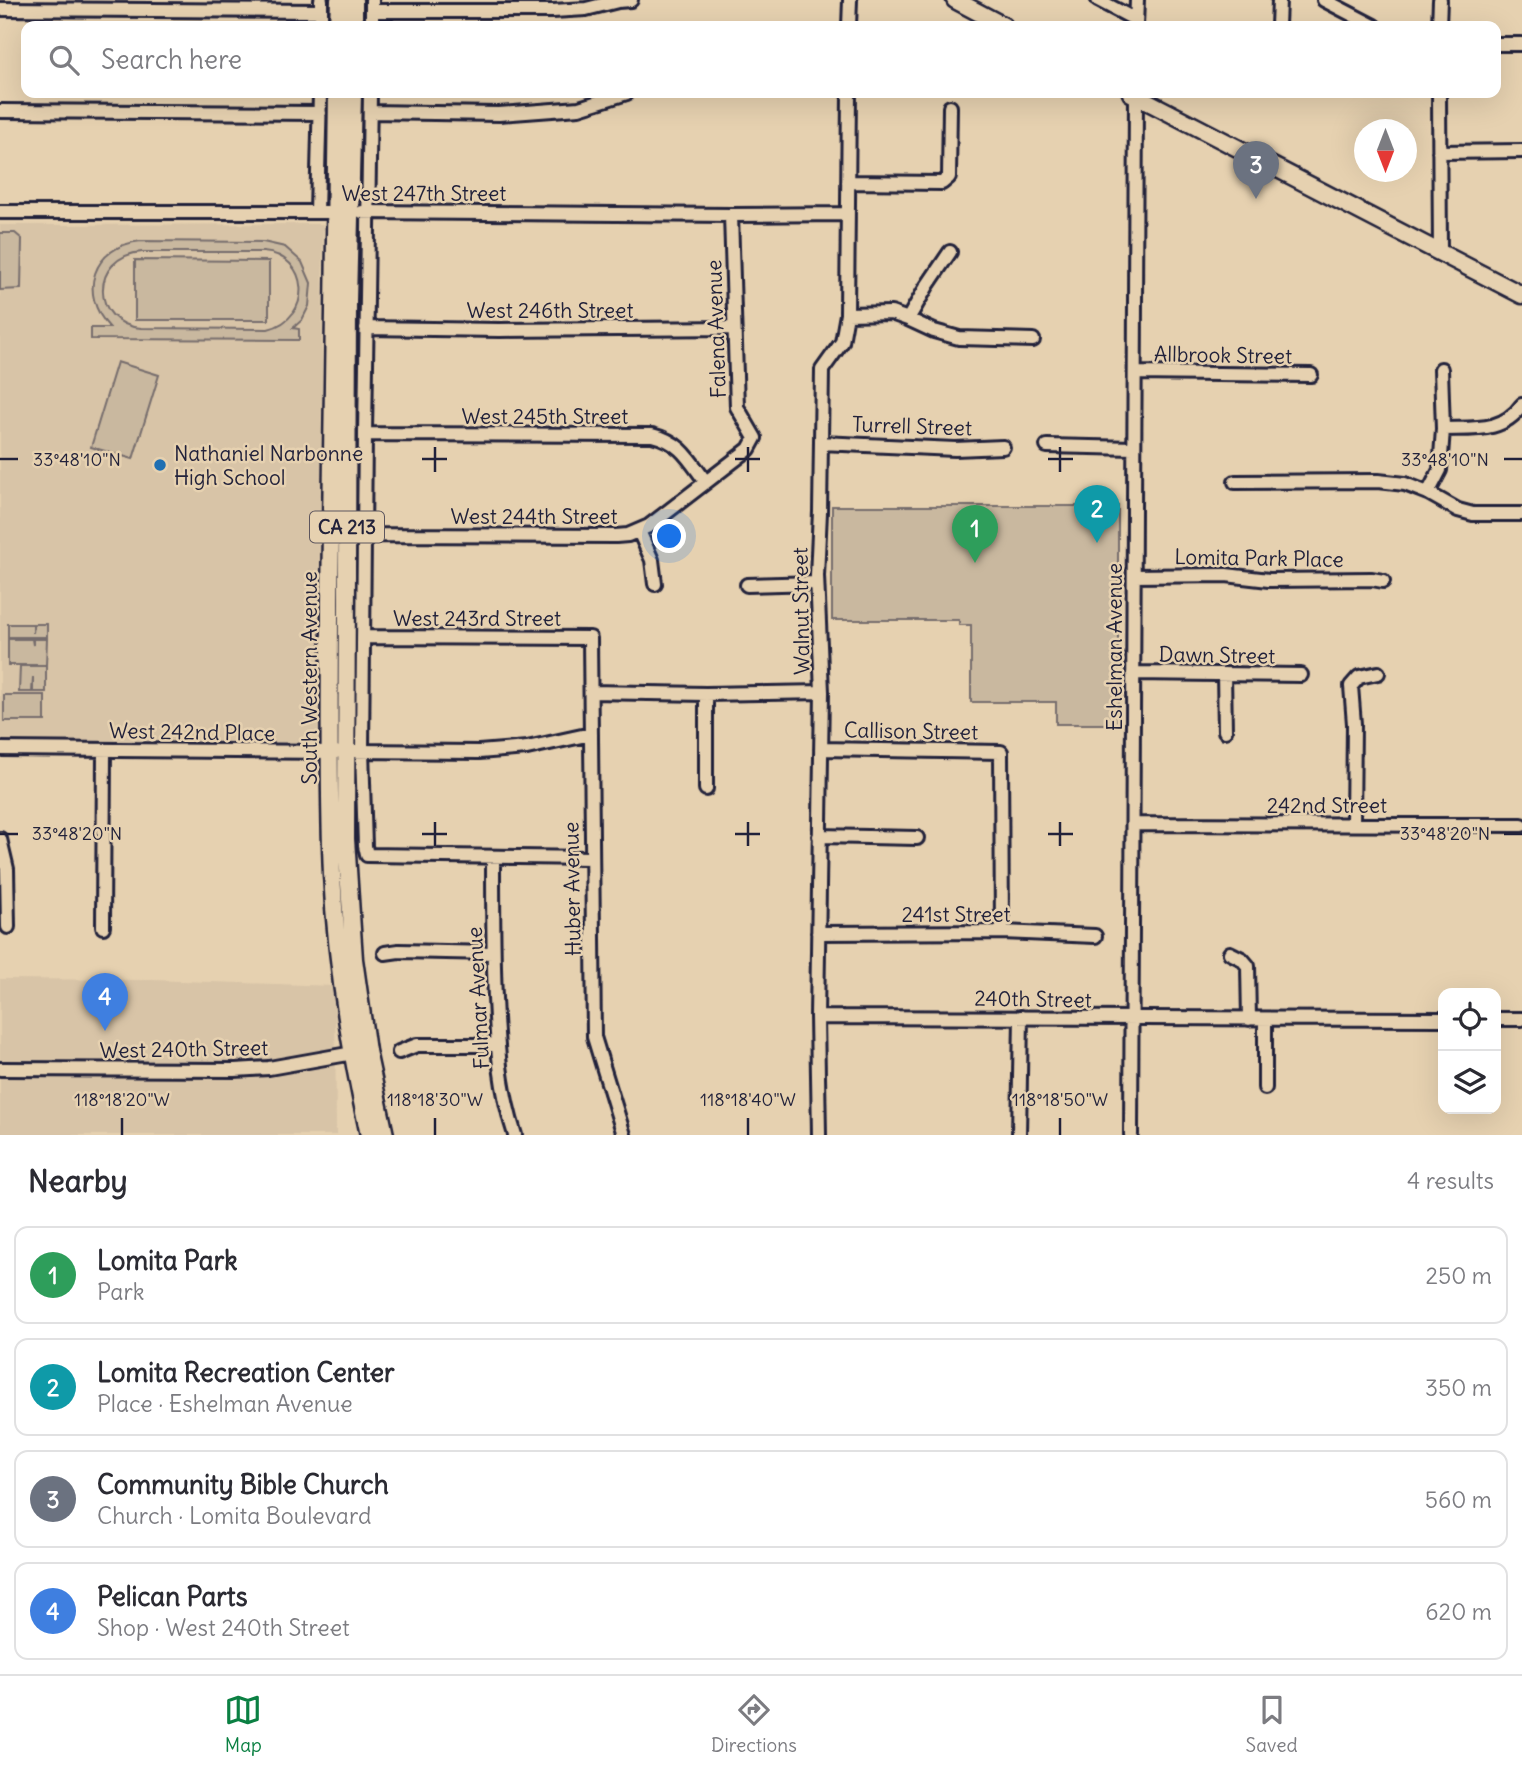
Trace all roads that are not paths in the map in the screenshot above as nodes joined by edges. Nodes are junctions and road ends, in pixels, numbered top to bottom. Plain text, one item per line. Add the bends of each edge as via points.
1 (339, 0) edge
2 (354, 0) edge
3 (631, 0) edge
4 (850, 0) edge
5 (955, 0) edge
6 (1098, 0) edge
7 (1137, 0) edge
8 (1279, 0) edge
9 (1324, 0) edge
10 (1440, 0) edge
11 (372, 5) edge
12 (321, 6) edge
13 (0, 9) edge
14 (338, 21) edge
15 (354, 21) edge
16 (849, 21) edge
17 (995, 21) edge
18 (1133, 21) edge
19 (1136, 21) edge
20 (1278, 21) edge
21 (1364, 21) edge
22 (1439, 21) edge
23 (1501, 44) edge
24 (1522, 44) edge
25 (320, 98) edge
26 (337, 98) edge
27 (352, 98) edge
28 (370, 98) edge
29 (611, 98) edge
30 (849, 98) edge
31 (1134, 98) edge
32 (1142, 98) edge
33 (1439, 98) edge
34 (950, 107) dead end
35 (0, 111) edge
36 (320, 113) junction
37 (370, 113) junction
38 (1522, 151) edge
39 (1439, 152) junction
40 (848, 182) junction
41 (0, 212) edge
42 (334, 212) junction
43 (369, 212) junction
44 (848, 214) junction
45 (731, 215) junction
46 (950, 252) dead end
47 (1440, 253) junction
48 (1522, 295) edge
49 (847, 314) junction
50 (908, 319) junction
51 (366, 328) junction
52 (734, 328) junction
53 (1033, 340) dead end
54 (1441, 369) dead end
55 (1135, 373) junction
56 (1311, 375) dead end
57 (1522, 405) edge
58 (1443, 429) junction
59 (365, 434) junction
60 (755, 438) joint
61 (821, 443) junction
62 (1047, 446) dead end
63 (1003, 447) dead end
64 (1134, 448) junction
65 (705, 481) junction
66 (1235, 482) dead end
67 (1427, 493) junction
68 (1522, 514) edge
69 (639, 531) junction
70 (364, 536) junction
71 (1134, 576) junction
72 (1383, 581) dead end
73 (817, 583) junction
74 (655, 584) dead end
75 (747, 584) dead end
76 (363, 637) junction
77 (590, 638) joint
78 (1133, 673) junction
79 (1378, 673) dead end
80 (1223, 674) junction
81 (1301, 675) dead end
82 (591, 692) junction
83 (822, 692) junction
84 (706, 694) junction
85 (1225, 731) dead end
86 (591, 734) junction
87 (0, 749) edge
88 (821, 749) junction
89 (104, 750) junction
90 (345, 752) junction
91 (706, 789) dead end
92 (1133, 824) junction
93 (1353, 825) junction
94 (1522, 825) edge
95 (819, 836) junction
96 (917, 838) dead end
97 (0, 839) edge
98 (493, 858) junction
99 (591, 858) junction
100 (8, 927) dead end
101 (103, 927) dead end
102 (1002, 932) junction
103 (818, 933) junction
104 (1095, 936) dead end
105 (385, 953) dead end
106 (493, 953) junction
107 (1230, 953) dead end
108 (1021, 1017) junction
109 (817, 1019) junction
110 (1132, 1019) junction
111 (1249, 1019) junction
112 (1265, 1019) junction
113 (1438, 1019) edge
114 (1501, 1019) edge
115 (1522, 1019) edge
116 (497, 1045) junction
117 (360, 1052) junction
118 (399, 1052) dead end
119 (0, 1069) edge
120 (1265, 1088) dead end
121 (369, 1135) edge
122 (384, 1135) edge
123 (514, 1135) edge
124 (624, 1135) edge
125 (819, 1135) edge
126 (1019, 1135) edge
127 (1131, 1135) edge

1 - 14 main road
2 - 15 main road
3 - 11 street via 553,11
4 - 16 street
5 - 17 main road
6 - 18 street
7 - 19 street
8 - 20 street
9 - 21 street
10 - 22 street
12 - 13 street
23 - 24 street
25 - 36 street, South Western Avenue
26 - 42 main road, South Western Avenue / CA 213
27 - 42 main road, South Western Avenue / CA 213
28 - 37 street, South Western Avenue
29 - 37 street via 579,108 499,114
30 - 40 street, Walnut Street
31 - 55 street, Eshelman Avenue
32 - 47 main road
33 - 39 street
34 - 40 street via 949,177 942,183
35 - 36 street
36 - 42 street, South Western Avenue
37 - 43 street, South Western Avenue
38 - 39 street
39 - 47 street
40 - 44 street, Walnut Street
41 - 42 street, West 247th Street
42 - 43 street, West 247th Street
42 - 90 main road, South Western Avenue / CA 213 via 348,301
43 - 45 street, West 247th Street
43 - 51 street, South Western Avenue
44 - 45 street, West 247th Street
44 - 49 street, Walnut Street
45 - 52 street, Falena Avenue
46 - 50 street
47 - 48 main road
49 - 50 street via 891,313
49 - 61 street, Walnut Street via 842,342 822,370
50 - 53 street via 959,338
51 - 52 street, West 246th Street
51 - 59 street, South Western Avenue
52 - 60 street, Falena Avenue via 737,407
54 - 58 street
55 - 56 street, Allbrook Street
55 - 64 street, Eshelman Avenue
57 - 58 street via 1499,425
58 - 67 street via 1440,470
59 - 65 street, West 245th Street via 652,435 681,448
59 - 70 street, South Western Avenue
60 - 65 street, West 244th Street via 748,449
61 - 63 street, Turrell Street
61 - 73 street, Walnut Street
62 - 64 street
64 - 71 street, Eshelman Avenue
65 - 69 street, West 244th Street
66 - 67 street via 1378,481 1405,484
67 - 68 street via 1473,514
69 - 70 street, West 244th Street via 616,536
69 - 74 street via 652,560
70 - 76 street, South Western Avenue
71 - 72 street, Lomita Park Place
71 - 78 street, Eshelman Avenue
73 - 75 street
73 - 83 street, Walnut Street
76 - 77 street, West 243rd Street
76 - 90 street, South Western Avenue
77 - 82 street, Huber Avenue
78 - 80 street, Dawn Street
78 - 92 street, Eshelman Avenue
79 - 93 street via 1359,677 1351,686
80 - 81 street, Dawn Street
80 - 85 street
82 - 84 street
82 - 86 street, Huber Avenue
83 - 84 street
83 - 88 street, Walnut Street
84 - 91 street
86 - 90 street, West 242nd Place via 491,751
86 - 99 street, Huber Avenue
87 - 89 street, West 242nd Place
88 - 95 street, Walnut Street
88 - 102 street, Callison Street via 1001,752
89 - 90 street, West 242nd Place
89 - 101 street
90 - 98 street, South Western Avenue via 367,855
90 - 117 main road, South Western Avenue / CA 213
92 - 93 street, 242nd Street
92 - 110 street, Eshelman Avenue
93 - 94 street, 242nd Street
95 - 96 street
95 - 103 street, Walnut Street
97 - 100 street via 7,869
98 - 99 street
98 - 106 street, Fulmar Avenue
99 - 124 street, Huber Avenue via 594,1037
102 - 103 street, 241st Street
102 - 104 street, 241st Street
103 - 109 street, Walnut Street
105 - 106 street
106 - 116 street, Fulmar Avenue
107 - 111 street via 1248,966
108 - 109 street, 240th Street
108 - 110 street, 240th Street
108 - 126 street
109 - 125 street, Walnut Street
110 - 111 street, 240th Street
110 - 127 street, Eshelman Avenue
111 - 112 street, 240th Street
112 - 113 street, 240th Street
112 - 120 street
114 - 115 street
116 - 118 street via 417,1045
116 - 123 street, Fulmar Avenue
117 - 119 street, West 240th Street via 235,1070
117 - 121 main road, South Western Avenue / CA 213
117 - 122 main road, South Western Avenue / CA 213

